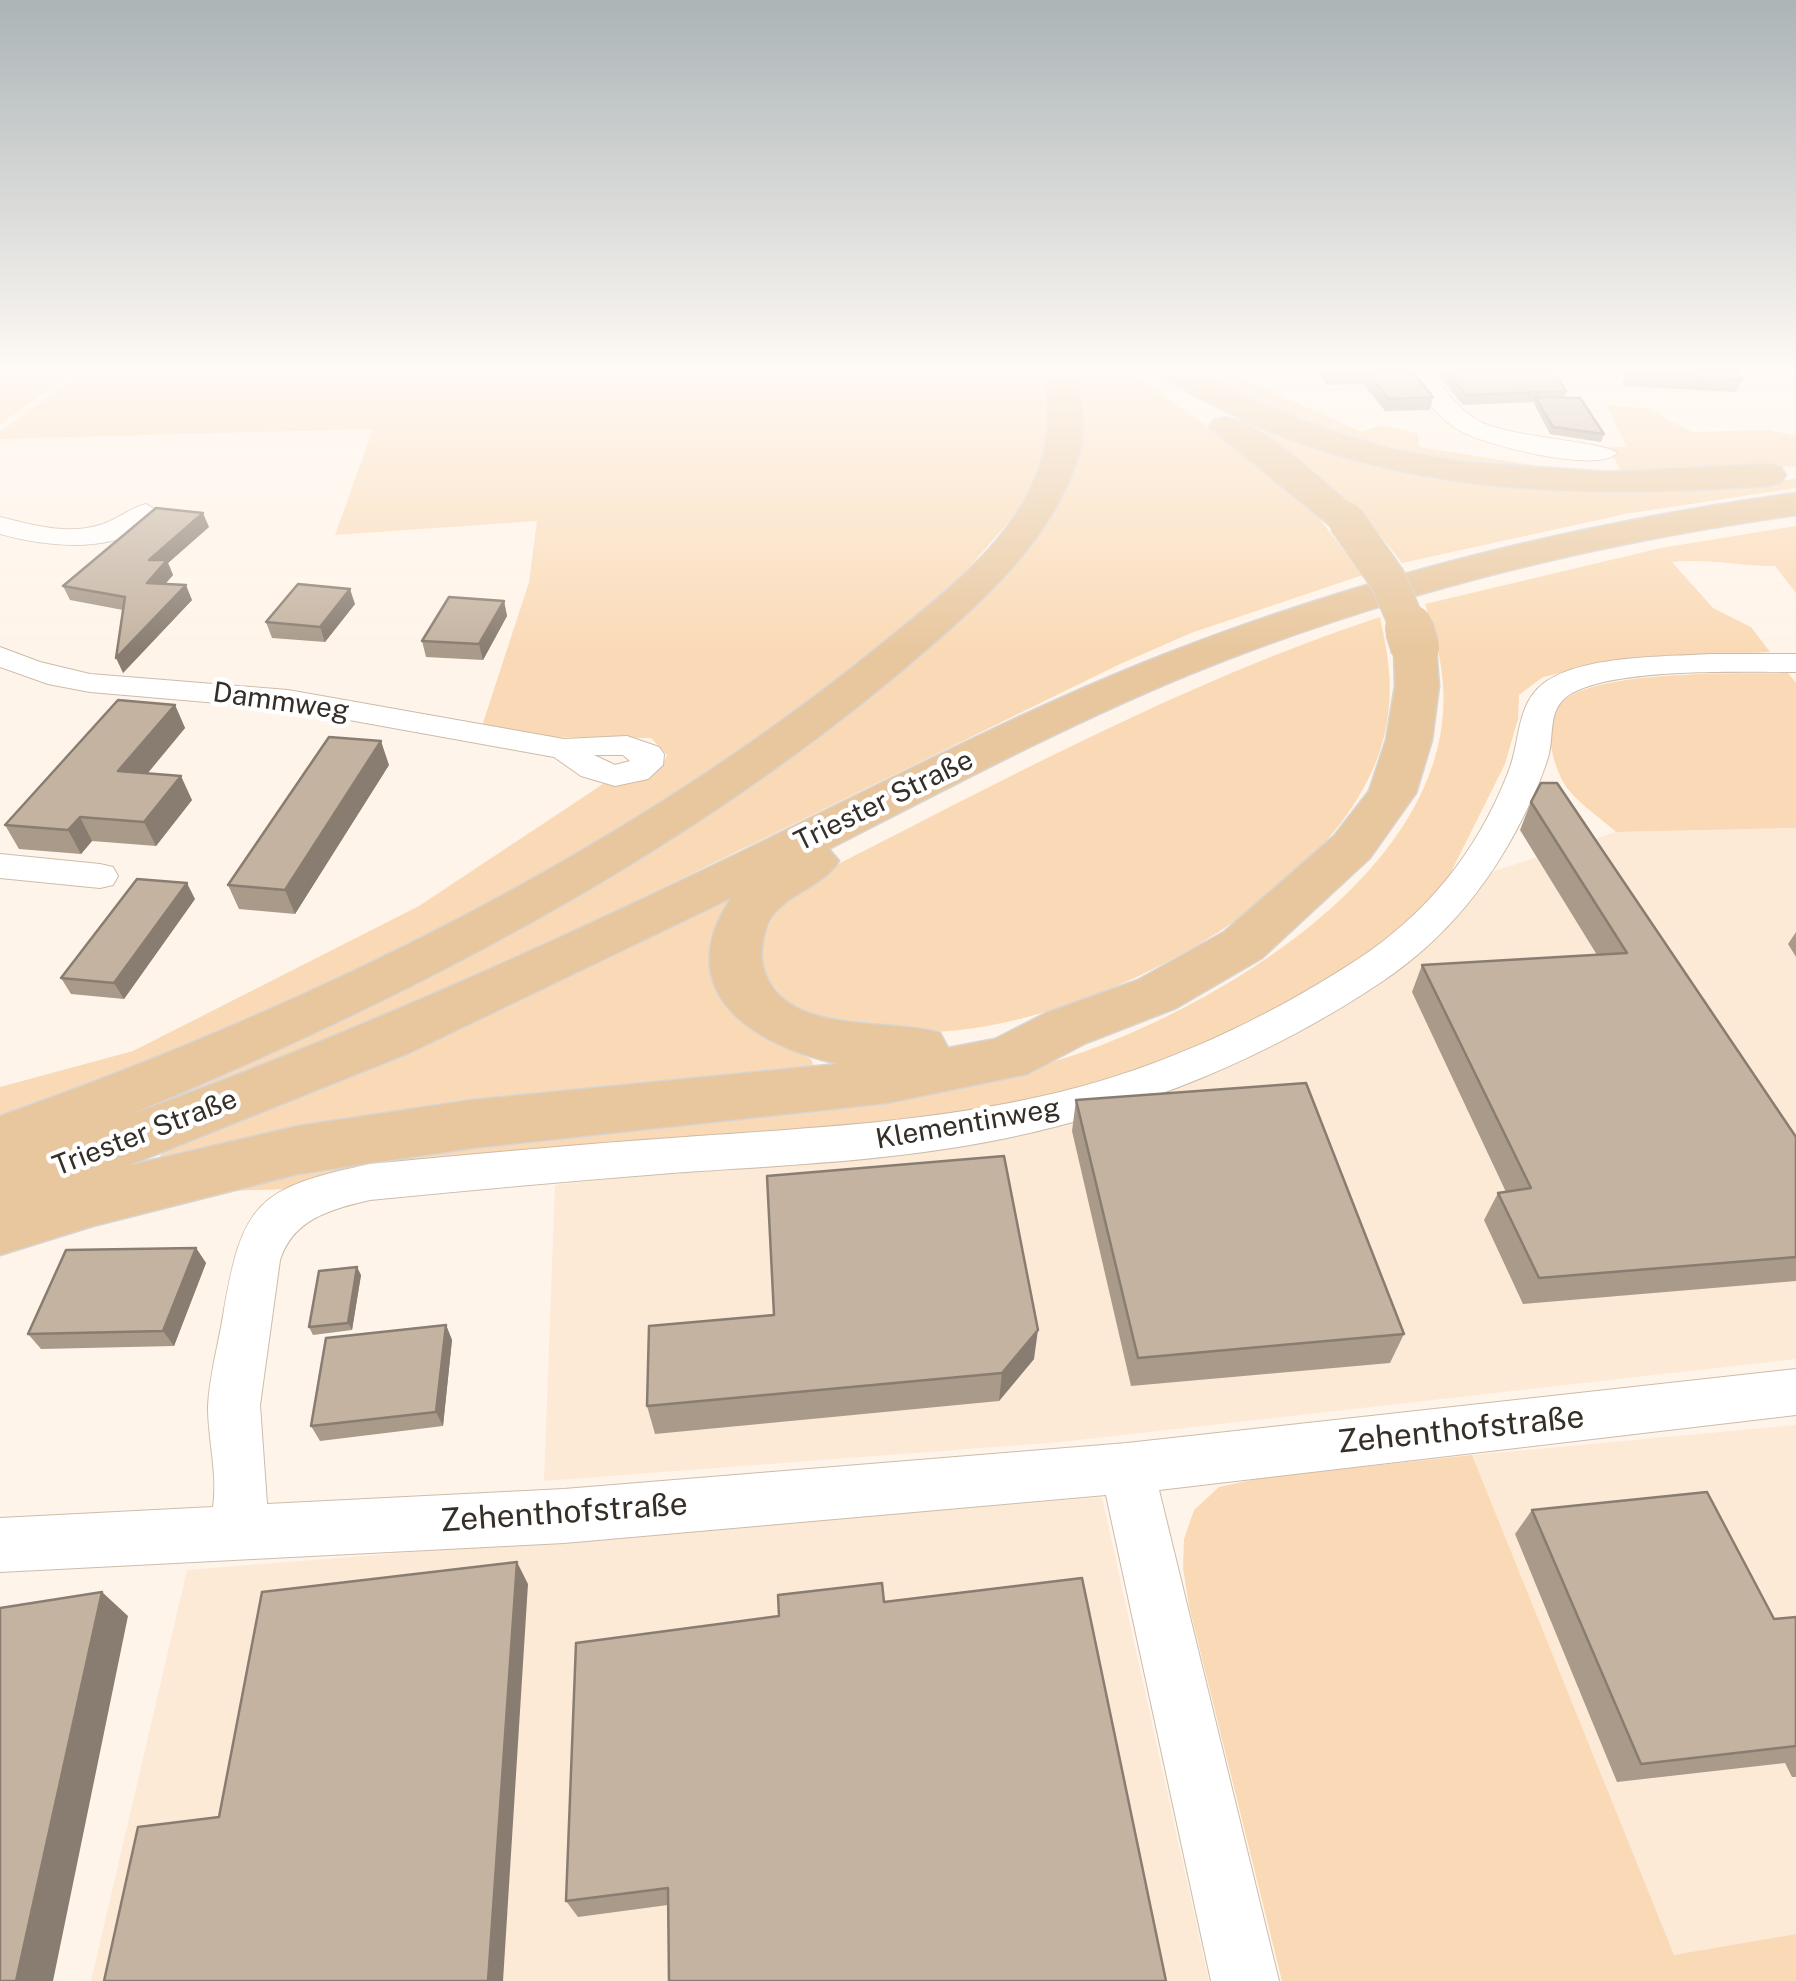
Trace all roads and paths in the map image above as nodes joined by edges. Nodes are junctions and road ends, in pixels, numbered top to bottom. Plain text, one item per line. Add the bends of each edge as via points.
1 (1058, 464) edge
2 (1279, 464) edge
3 (1410, 464) edge
4 (1796, 472) edge
5 (1796, 504) edge
6 (146, 512) edge
7 (0, 525) edge
8 (0, 656) edge
9 (1796, 663) edge
10 (1042, 725) junction
11 (564, 749) dead end
12 (0, 866) edge
13 (100, 876) dead end
14 (1066, 1028) junction
15 (0, 1141) edge
16 (0, 1186) edge
17 (0, 1228) edge
18 (1796, 1392) edge
19 (1127, 1468) junction
20 (236, 1532) junction
21 (0, 1544) edge
22 (1245, 1981) edge

1 - 15 main road via 1021,530 952,604 762,759 639,838 490,924 317,1010
2 - 14 main road, bridge via 1346,520 1404,608 1417,686 1410,740 1392,792 1352,848 1243,945 1157,994
3 - 4 main road via 1532,483 1603,485
5 - 10 main road, Triester Straße via 1557,546 1360,597 1172,666
6 - 7 street via 124,528 94,536 46,536
8 - 11 street, Dammweg via 121,687 280,698
9 - 20 street, Klementinweg via 1664,668 1594,675 1562,686 1540,704 1543,772 1460,891 1416,934 1350,982 1271,1028 1172,1072 1082,1103 986,1125 868,1142 370,1182 294,1206 267,1228 256,1260 234,1405 242,1492
10 - 14 main road via 955,791 816,860 764,896 744,918 736,943 738,972 752,1001 785,1027 839,1046 892,1052
10 - 16 main road, Triester Straße via 444,1013 292,1078
12 - 13 street
14 - 17 main road via 1007,1059 887,1081 472,1124 298,1150
18 - 19 street, Zehenthofstraße
19 - 20 street, Zehenthofstraße via 564,1516
19 - 22 street
20 - 21 street, Zehenthofstraße

